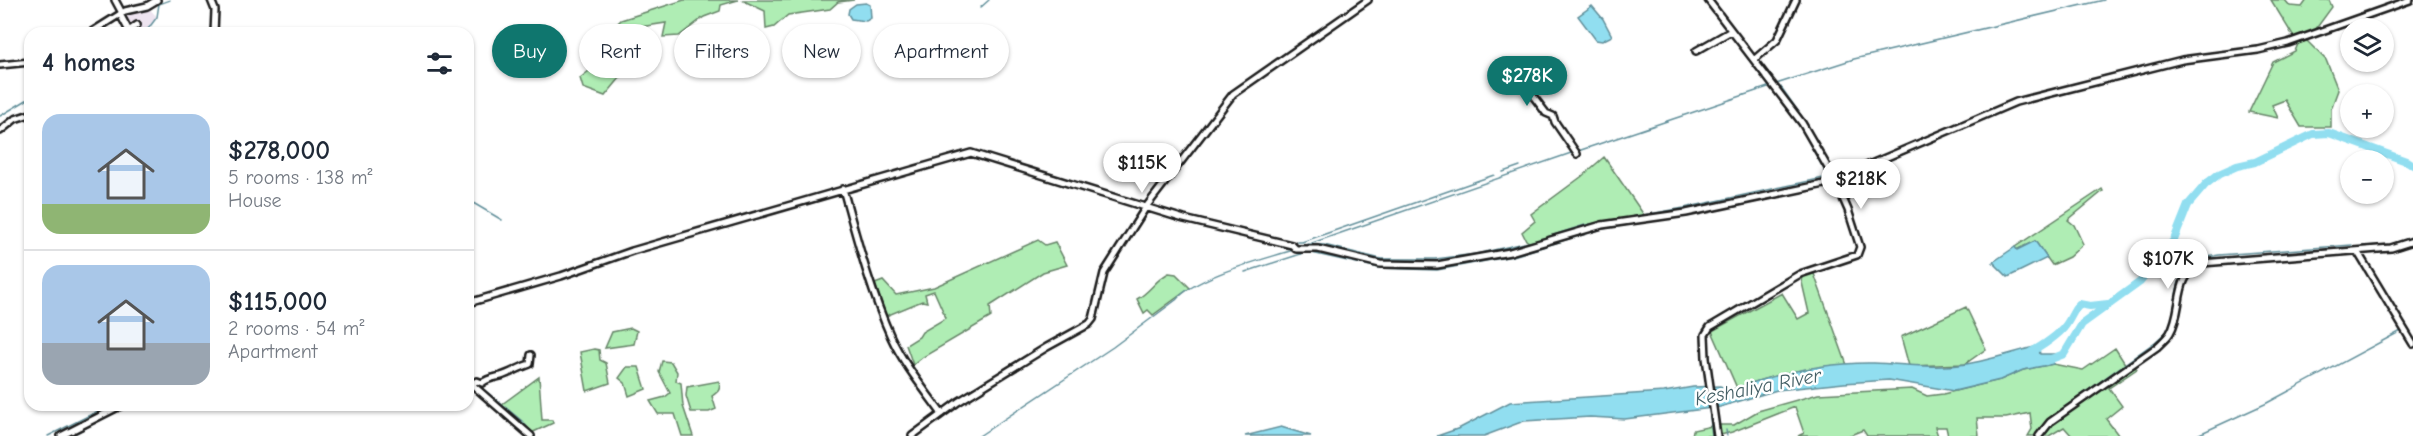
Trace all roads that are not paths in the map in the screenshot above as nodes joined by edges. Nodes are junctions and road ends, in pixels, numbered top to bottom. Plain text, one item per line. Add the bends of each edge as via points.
1 (115, 0) edge
2 (157, 0) edge
3 (211, 0) edge
4 (1368, 0) edge
5 (1708, 0) edge
6 (1796, 0) edge
7 (2410, 0) edge
8 (121, 13) junction
9 (137, 24) dead end
10 (99, 27) edge
11 (126, 27) edge
12 (134, 27) edge
13 (214, 27) edge
14 (1731, 31) junction
15 (1696, 51) dead end
16 (1755, 59) junction
17 (24, 63) edge
18 (0, 65) edge
19 (1521, 80) dead end
20 (24, 116) edge
21 (0, 131) edge
22 (1576, 152) dead end
23 (1835, 180) junction
24 (843, 189) junction
25 (1146, 207) junction
26 (2413, 241) edge
27 (2358, 251) junction
28 (474, 301) edge
29 (2413, 344) edge
30 (531, 355) dead end
31 (474, 382) edge
32 (474, 386) edge
33 (110, 411) edge
34 (942, 414) junction
35 (62, 436) edge
36 (531, 436) edge
37 (912, 436) edge
38 (1717, 436) edge
39 (2039, 436) edge

1 - 8 street
2 - 8 street
3 - 13 street
4 - 25 street via 1233,94
5 - 14 street
6 - 16 street via 1777,40
7 - 23 street via 2288,43 2182,60 2016,102
8 - 10 street
8 - 11 street
9 - 12 street
14 - 15 street
14 - 16 street
16 - 23 street via 1802,123
17 - 18 street
19 - 22 street via 1546,113 1553,116
20 - 21 street
23 - 25 street via 1686,213 1602,225 1510,252 1437,265 1380,264 1318,249 1302,250
23 - 38 street via 1860,247 1857,255 1800,274 1710,327 1706,335
24 - 25 street via 971,153
24 - 28 street
24 - 34 street via 892,339
25 - 34 street via 1104,273 1089,324
26 - 27 street
27 - 29 street
27 - 39 street via 2195,266 2180,289 2170,335 2050,422
30 - 31 street via 530,364
32 - 36 street
33 - 35 street
34 - 37 street

